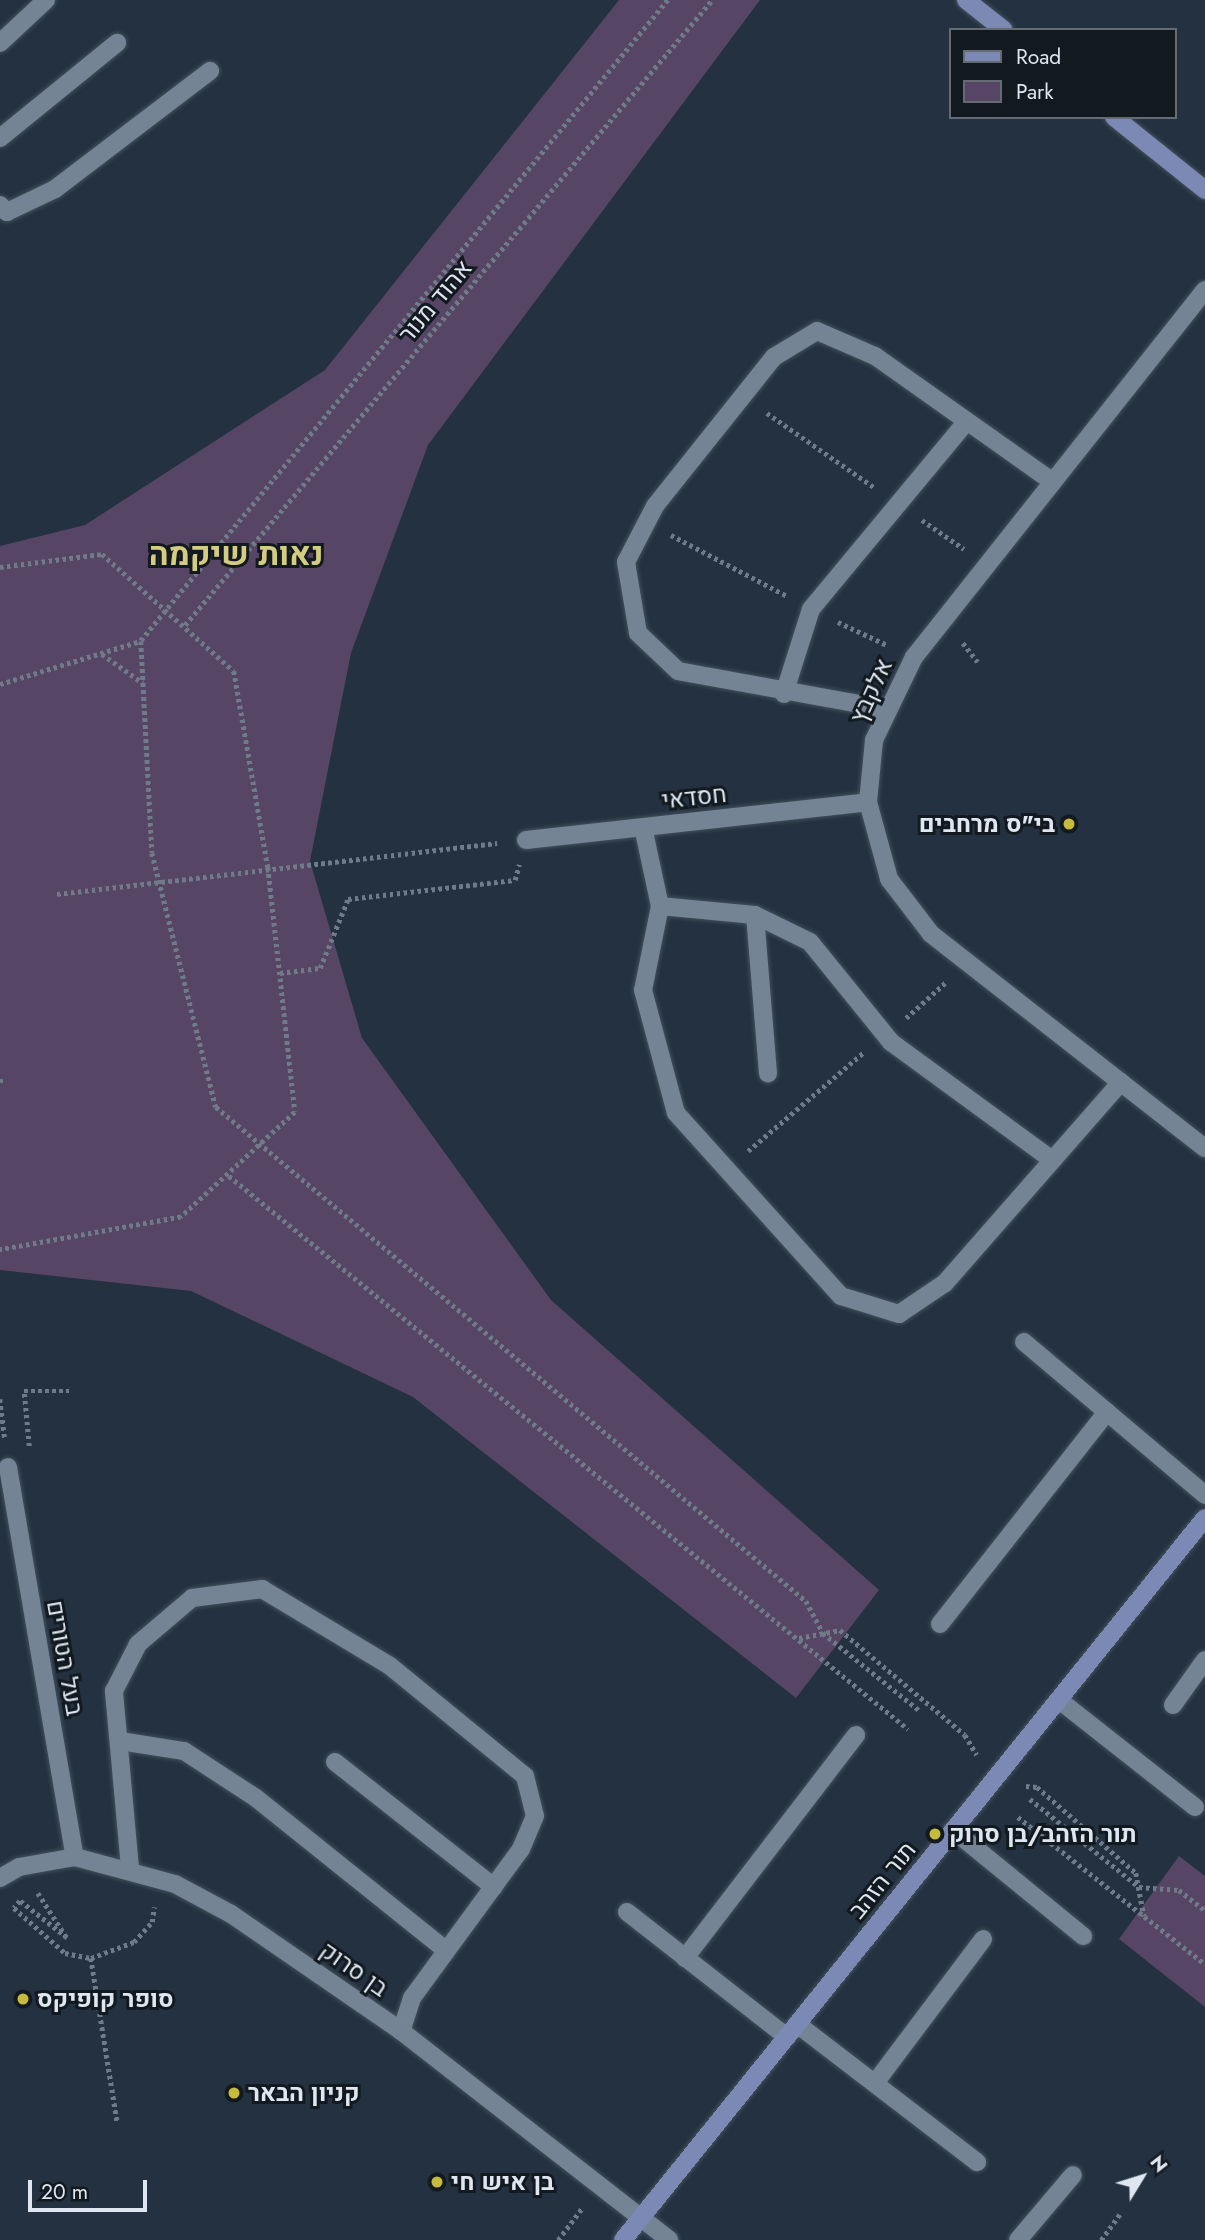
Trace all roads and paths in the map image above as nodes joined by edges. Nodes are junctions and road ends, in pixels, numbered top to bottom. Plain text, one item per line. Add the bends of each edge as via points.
1 (46, 0) edge
2 (668, 0) edge
3 (712, 0) edge
4 (966, 0) edge
5 (1001, 28) edge
6 (0, 43) edge
7 (117, 43) dead end
8 (210, 71) dead end
9 (1116, 119) edge
10 (0, 138) edge
11 (1205, 190) edge
12 (0, 205) edge
13 (1205, 290) edge
14 (741, 395) junction
15 (967, 422) junction
16 (1050, 480) junction
17 (896, 503) junction
18 (647, 522) junction
19 (985, 563) junction
20 (0, 567) edge
21 (811, 609) junction
22 (168, 610) junction
23 (185, 625) junction
24 (141, 641) junction
25 (101, 653) junction
26 (914, 657) junction
27 (0, 684) edge
28 (143, 684) junction
29 (784, 694) junction
30 (887, 709) junction
31 (868, 802) junction
32 (643, 827) junction
33 (526, 840) junction
34 (268, 867) junction
35 (158, 883) junction
36 (57, 894) dead end
37 (660, 906) junction
38 (755, 915) junction
39 (280, 972) junction
40 (926, 999) dead end
41 (884, 1035) junction
42 (768, 1073) dead end
43 (1121, 1082) junction
44 (1205, 1148) edge
45 (260, 1149) junction
46 (1052, 1160) junction
47 (728, 1169) junction
48 (229, 1176) junction
49 (0, 1250) edge
50 (1024, 1342) dead end
51 (69, 1391) dead end
52 (0, 1399) edge
53 (1107, 1412) junction
54 (8, 1467) junction
55 (1205, 1495) edge
56 (1205, 1518) edge
57 (940, 1624) dead end
58 (823, 1633) junction
59 (798, 1639) junction
60 (1205, 1660) edge
61 (1059, 1700) junction
62 (1172, 1705) dead end
63 (920, 1711) dead end
64 (908, 1729) dead end
65 (856, 1735) dead end
66 (120, 1741) junction
67 (335, 1762) dead end
68 (992, 1782) junction
69 (1030, 1799) dead end
70 (1195, 1807) dead end
71 (1018, 1817) dead end
72 (953, 1830) junction
73 (75, 1857) junction
74 (19, 1867) junction
75 (130, 1868) junction
76 (0, 1878) edge
77 (158, 1879) junction
78 (494, 1887) junction
79 (1139, 1887) junction
80 (1205, 1910) edge
81 (627, 1912) dead end
82 (1144, 1916) junction
83 (1083, 1936) dead end
84 (983, 1939) dead end
85 (446, 1950) junction
86 (91, 1958) junction
87 (685, 1958) junction
88 (1205, 1964) edge
89 (792, 2030) junction
90 (401, 2031) junction
91 (874, 2082) junction
92 (117, 2121) dead end
93 (977, 2162) dead end
94 (1073, 2175) dead end
95 (599, 2185) junction
96 (1120, 2214) dead end
97 (641, 2218) junction
98 (558, 2240) edge
99 (623, 2240) edge
100 (669, 2240) edge
101 (1018, 2240) edge
102 (1101, 2240) edge

1 - 6 street
2 - 22 path
3 - 23 path, אהוד מנור
4 - 5 street
7 - 10 street
8 - 12 street via 55,189 7,212
9 - 11 street
13 - 16 street, אלקבץ
14 - 15 street via 774,357 817,331 875,356
14 - 17 path
14 - 18 street
15 - 16 street
15 - 17 street
16 - 19 street, אלקבץ
17 - 19 path
17 - 21 street
18 - 21 path
18 - 29 street via 626,562 638,633 678,671
19 - 26 street, אלקבץ
20 - 22 path via 102,554
21 - 26 path
21 - 29 street
22 - 23 path
22 - 24 path
23 - 34 path via 234,671
24 - 25 path
24 - 28 path
25 - 27 path
25 - 28 path
26 - 30 street, אלקבץ
28 - 35 path
29 - 30 street
30 - 31 street, אלקבץ via 874,740
31 - 32 street, חסדאי
31 - 43 street, אלקבץ via 889,879 931,934
32 - 33 street, חסדאי
32 - 37 street
33 - 34 path
33 - 39 path via 515,880 348,899 320,968
34 - 35 path
34 - 39 path
35 - 36 path
35 - 45 path via 216,1107
37 - 38 street
37 - 47 street via 643,990 676,1112
38 - 41 street via 810,942
38 - 42 street
39 - 45 path via 295,1112
40 - 41 path
41 - 46 street
41 - 47 path
43 - 44 street, אלקבץ
43 - 46 street
45 - 48 path
45 - 58 path via 806,1601
46 - 47 street via 945,1283 899,1314 841,1296
48 - 49 path via 181,1217
48 - 59 path
50 - 53 street
51 - 54 path via 24,1391 30,1465
52 - 54 path
53 - 55 street
53 - 57 street
54 - 73 street, בעל הטורים
56 - 61 street, תור הזהב
58 - 59 path
58 - 63 path
58 - 68 path via 840,1630 965,1735
59 - 64 path
60 - 62 street
61 - 68 street, תור הזהב
61 - 70 street
65 - 87 street
66 - 75 street
66 - 78 street via 114,1691 138,1644 192,1598 262,1589 390,1666 525,1776 535,1816
66 - 85 street via 184,1751 256,1798
67 - 78 street
68 - 72 street, תור הזהב
68 - 79 path via 1037,1787 1136,1873
69 - 79 path
71 - 82 path
72 - 83 street
72 - 89 street, תור הזהב
73 - 74 street, בן סרוק
73 - 75 street, בן סרוק
74 - 76 street, בן סרוק
74 - 86 path via 67,1938 20,1901 14,1908 65,1953
75 - 77 street, בן סרוק
77 - 86 path via 152,1922 134,1942
77 - 90 street, בן סרוק via 231,1913
78 - 85 street
79 - 80 path via 1180,1890
79 - 82 path
81 - 87 street
82 - 88 path
84 - 91 street
85 - 90 street via 412,1998
86 - 92 path
87 - 89 street
89 - 91 street
89 - 97 street, תור הזהב
90 - 95 street, בן סרוק
91 - 93 street
94 - 101 street
95 - 97 street, בן סרוק
95 - 98 path
96 - 102 path
97 - 99 street, תור הזהב
97 - 100 street, בן סרוק

